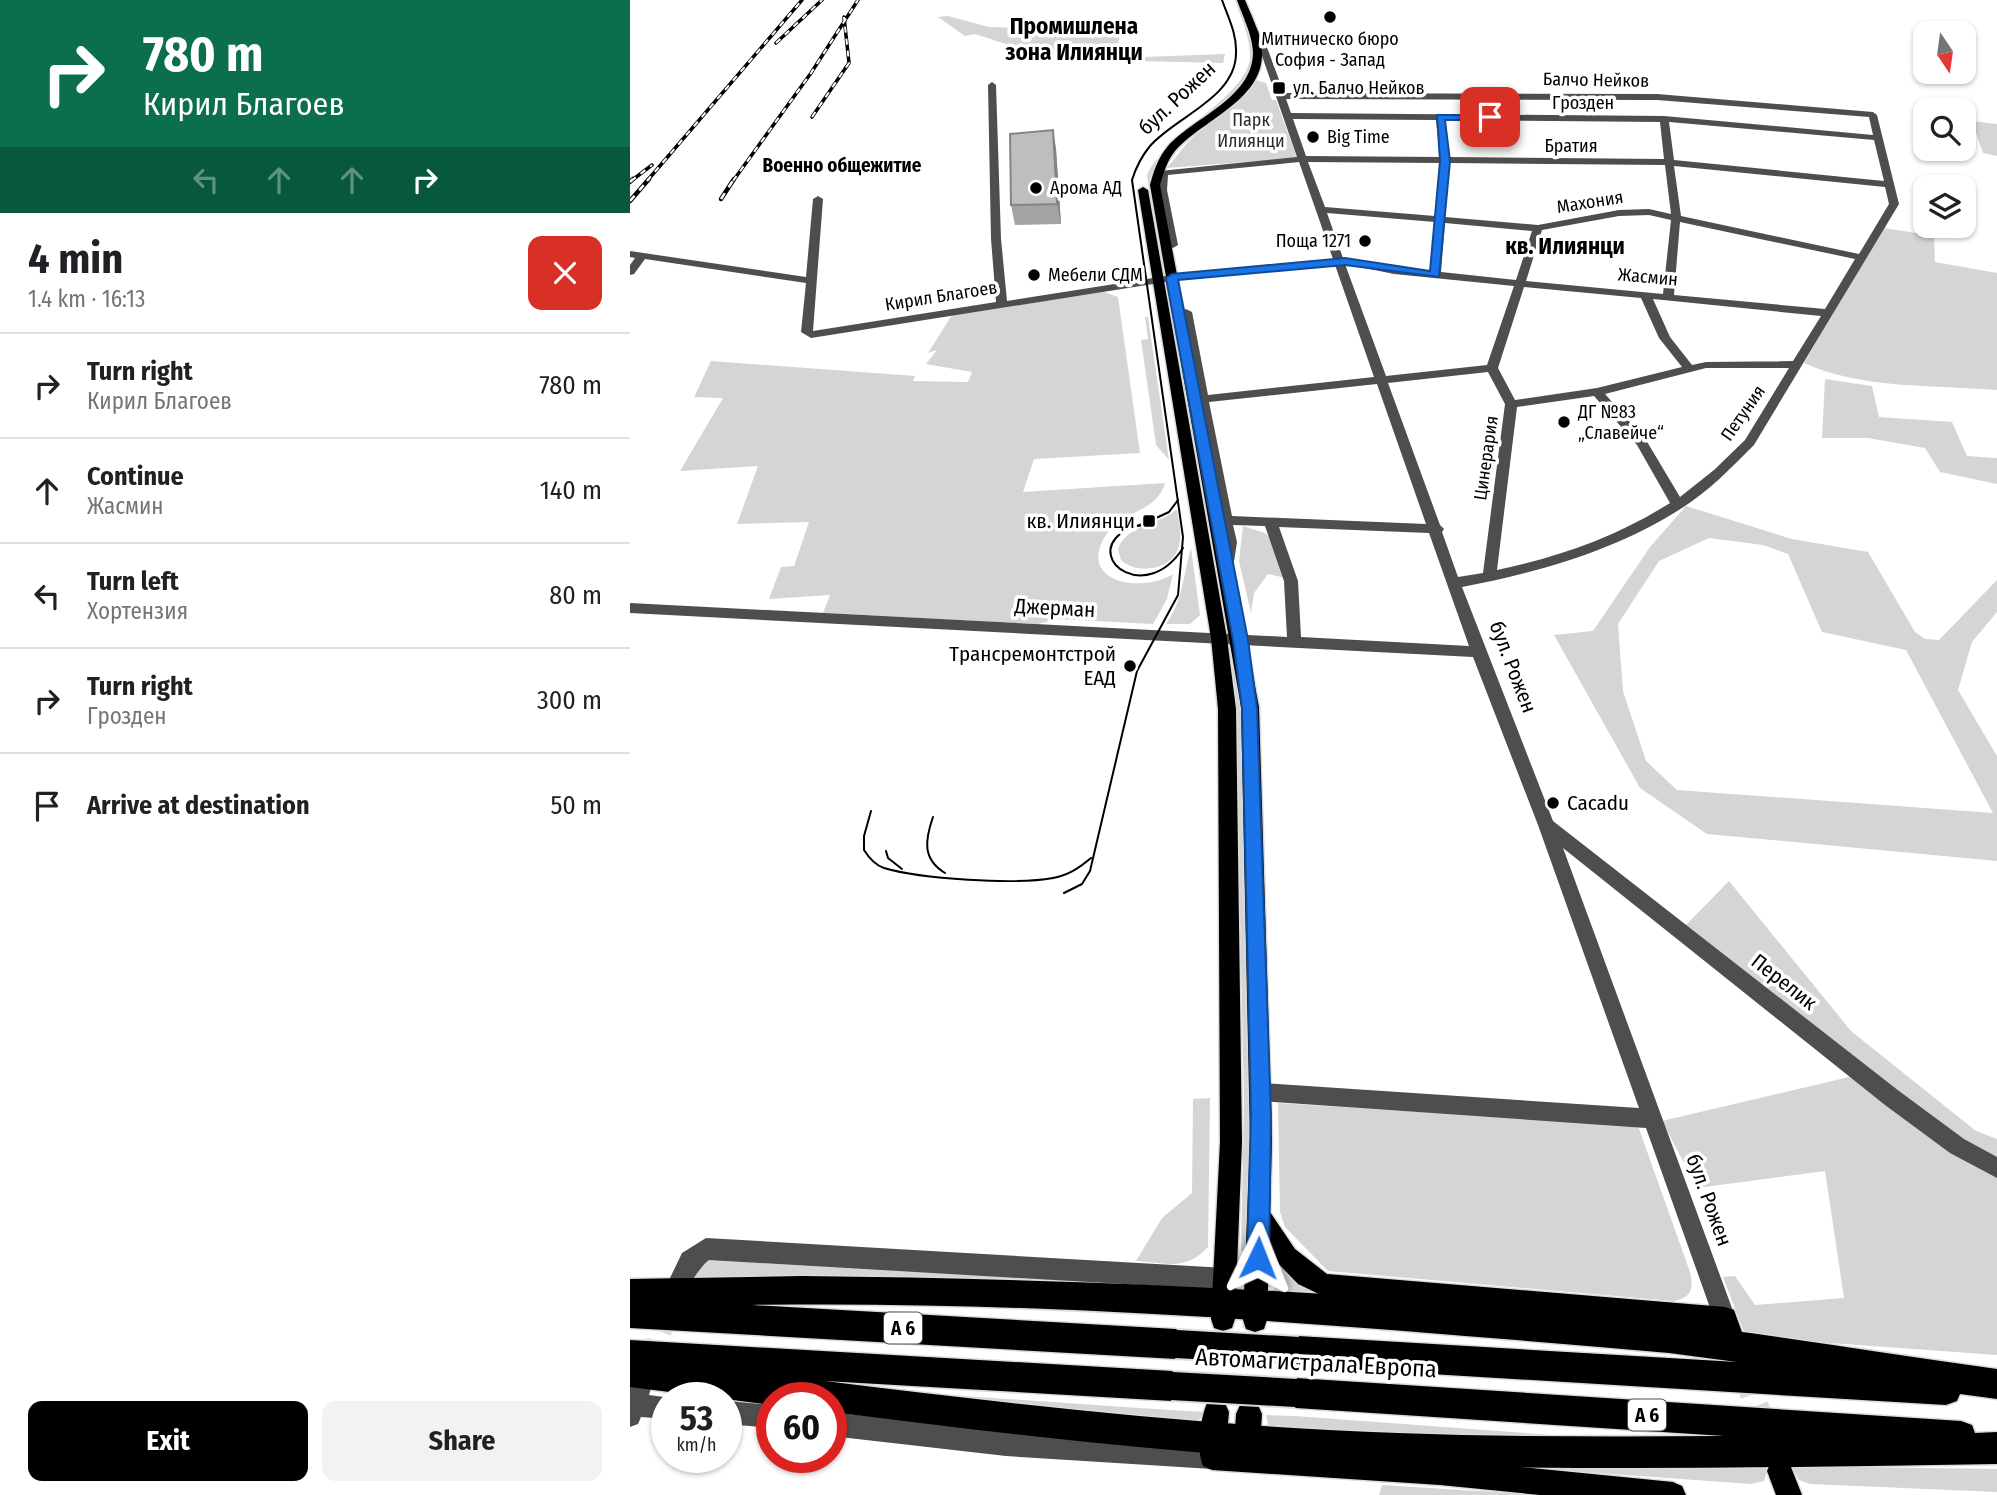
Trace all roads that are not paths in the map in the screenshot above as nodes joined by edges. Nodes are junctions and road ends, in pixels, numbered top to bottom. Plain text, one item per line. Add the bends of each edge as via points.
1 (1232, 0) edge
2 (1241, 0) edge
3 (1248, 18) junction
4 (992, 85) dead end
5 (1279, 96) junction
6 (1870, 113) joint
7 (1287, 116) junction
8 (1440, 117) junction
9 (1664, 119) junction
10 (1879, 138) junction
11 (1303, 159) junction
12 (1445, 161) junction
13 (1667, 162) junction
14 (1891, 185) junction
15 (818, 199) dead end
16 (1322, 210) junction
17 (1676, 216) junction
18 (1440, 220) junction
19 (1538, 228) junction
20 (1167, 231) junction
21 (1173, 245) dead end
22 (630, 254) edge
23 (643, 256) junction
24 (1860, 257) junction
25 (1340, 262) junction
26 (630, 272) edge
27 (1435, 275) junction
28 (1165, 278) junction
29 (811, 281) junction
30 (1520, 283) junction
31 (1644, 294) junction
32 (1668, 296) junction
33 (1002, 304) junction
34 (1186, 313) dead end
35 (1828, 313) junction
36 (1185, 332) junction
37 (1798, 364) junction
38 (1492, 368) junction
39 (1689, 369) junction
40 (1382, 378) junction
41 (1597, 392) junction
42 (1203, 399) junction
43 (1511, 404) junction
44 (1678, 505) junction
45 (1226, 520) junction
46 (1270, 522) junction
47 (1437, 529) junction
48 (1226, 568) junction
49 (1489, 577) junction
50 (1455, 583) junction
51 (630, 608) edge
52 (1219, 638) junction
53 (1240, 640) junction
54 (1294, 643) junction
55 (1478, 652) junction
56 (1546, 825) junction
57 (1261, 1092) junction
58 (1651, 1119) junction
59 (1997, 1168) edge
60 (1260, 1216) junction
61 (681, 1278) dead end
62 (630, 1293) edge
63 (1224, 1300) junction
64 (1256, 1302) junction
65 (630, 1313) edge
66 (1728, 1327) joint
67 (630, 1354) edge
68 (1997, 1384) edge
69 (1997, 1393) edge
70 (634, 1395) edge
71 (651, 1402) edge
72 (847, 1426) edge
73 (1214, 1436) junction
74 (1247, 1438) junction
75 (1997, 1438) edge
76 (1997, 1448) edge
77 (1672, 1495) edge

1 - 28 main road, бул. Рожен via 1246,45 1244,67 1226,91 1164,144 1145,171
2 - 3 main road, бул. Рожен
3 - 5 street, бул. Рожен
3 - 20 main road, бул. Рожен via 1257,48 1252,74 1237,93 1175,145 1156,172 1156,194
4 - 33 street
5 - 6 street, Балчо Нейков via 1657,97
5 - 7 street, бул. Рожен
6 - 10 street, Петуния
7 - 8 street, Грозден
7 - 11 street, бул. Рожен
8 - 9 street, Грозден
8 - 12 street
9 - 10 street, Грозден
9 - 13 street
10 - 14 street, Петуния
11 - 12 street, Братия
11 - 16 street, бул. Рожен
11 - 20 street, Братия via 1165,172 1162,190
12 - 13 street, Братия
12 - 18 street
13 - 14 street, Братия
13 - 17 street
14 - 24 street, Петуния via 1894,204
15 - 29 street, Кирил Благоев
16 - 18 street, Махония
16 - 25 street, бул. Рожен
17 - 19 street, Махония via 1630,212
17 - 24 street, Махония
17 - 32 street
18 - 19 street, Махония
18 - 27 street
19 - 30 street
20 - 21 street
20 - 28 main road, бул. Рожен
22 - 23 street
23 - 26 street
23 - 29 street
24 - 35 street, Петуния
25 - 27 street, Жасмин
25 - 28 street, Кирил Благоев
25 - 40 street, бул. Рожен
27 - 30 street, Жасмин
28 - 33 street, Кирил Благоев
28 - 36 main road, бул. Рожен
28 - 52 main road, бул. Рожен
29 - 33 street, Кирил Благоев via 807,332 811,335
30 - 31 street, Жасмин
30 - 38 street
31 - 32 street, Жасмин
31 - 39 street via 1665,338
32 - 35 street, Жасмин
34 - 36 street
35 - 37 street, Петуния
36 - 42 street
36 - 48 main road, бул. Рожен
37 - 39 street via 1716,363
37 - 44 street, Петуния via 1751,442
38 - 40 street
38 - 43 street, Цинерария
39 - 41 street
40 - 42 street
40 - 47 street, бул. Рожен
41 - 43 street
41 - 44 street via 1642,443
42 - 45 street
43 - 49 street, Цинерария
44 - 49 street, Петуния via 1592,551
45 - 46 street
45 - 48 street via 1230,542
46 - 47 street
46 - 54 street via 1291,573
47 - 50 street, бул. Рожен
48 - 53 main road, бул. Рожен
49 - 50 street, Петуния
50 - 55 street, бул. Рожен
51 - 52 street, Джерман
52 - 53 street, Джерман
52 - 63 main road, бул. Рожен via 1227,709 1230,890 1231,1142
53 - 54 street, Джерман
53 - 57 main road, бул. Рожен via 1250,708
54 - 55 street, Джерман
55 - 56 street, бул. Рожен
56 - 58 street, бул. Рожен
56 - 59 street, Перелик via 1892,1098 1957,1146
57 - 58 street
57 - 60 main road, бул. Рожен
58 - 66 street, бул. Рожен
60 - 64 main road, бул. Рожен
60 - 66 main road via 1273,1239 1304,1273 1327,1286
61 - 63 street via 691,1261 706,1249
62 - 63 highway via 948,1292
63 - 64 highway
64 - 68 highway via 1669,1338
65 - 69 highway, Автомагистрала Европа / A 6, bridge
67 - 75 highway, Автомагистрала Европа / A 6, bridge
70 - 71 street
70 - 73 highway
72 - 73 street via 1006,1444
73 - 74 highway
74 - 76 highway via 1354,1447 1613,1454
74 - 77 main road via 1440,1472

